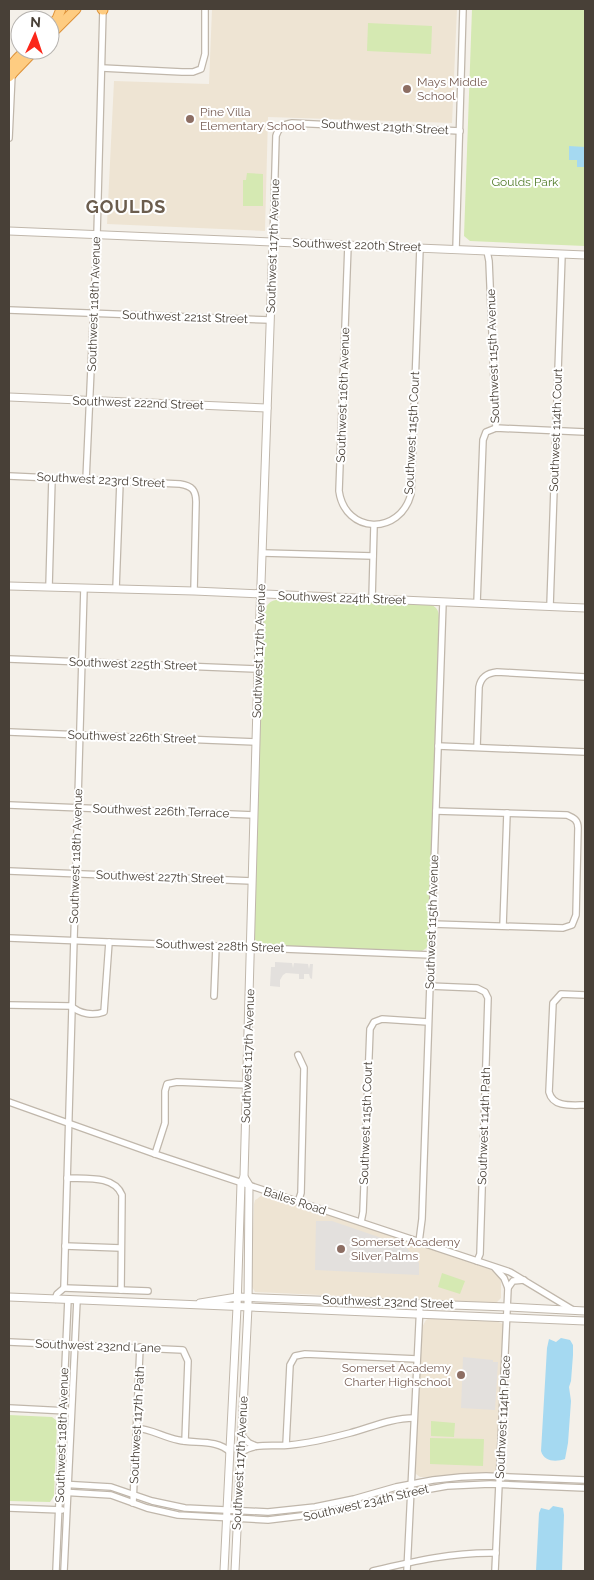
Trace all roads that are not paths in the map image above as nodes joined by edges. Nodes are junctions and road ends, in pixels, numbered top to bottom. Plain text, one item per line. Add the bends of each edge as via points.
1 (76, 9) edge
2 (103, 9) edge
3 (205, 9) edge
4 (463, 9) edge
5 (60, 25) edge
6 (16, 60) edge
7 (26, 60) edge
8 (102, 68) junction
9 (10, 75) edge
10 (282, 126) joint
11 (460, 131) junction
12 (9, 138) edge
13 (9, 231) edge
14 (97, 235) junction
15 (273, 242) junction
16 (348, 245) junction
17 (420, 248) junction
18 (456, 249) junction
19 (487, 251) junction
20 (562, 254) junction
21 (585, 255) edge
22 (9, 310) edge
23 (93, 314) junction
24 (270, 320) junction
25 (9, 397) edge
26 (90, 400) junction
27 (267, 408) junction
28 (496, 428) junction
29 (556, 431) junction
30 (585, 432) edge
31 (9, 476) edge
32 (52, 478) junction
33 (86, 480) junction
34 (120, 482) junction
35 (374, 526) junction
36 (263, 553) junction
37 (374, 556) junction
38 (9, 586) edge
39 (49, 587) junction
40 (84, 588) junction
41 (116, 589) junction
42 (194, 591) junction
43 (261, 595) junction
44 (372, 599) junction
45 (443, 602) junction
46 (477, 604) junction
47 (550, 606) junction
48 (585, 608) edge
49 (9, 659) edge
50 (82, 662) junction
51 (258, 669) junction
52 (585, 677) edge
53 (9, 732) edge
54 (80, 735) junction
55 (256, 742) junction
56 (438, 746) junction
57 (477, 747) junction
58 (585, 752) edge
59 (9, 805) edge
60 (78, 808) junction
61 (436, 811) junction
62 (507, 813) junction
63 (254, 815) junction
64 (9, 871) edge
65 (76, 874) junction
66 (252, 881) junction
67 (432, 924) junction
68 (503, 926) junction
69 (9, 938) edge
70 (73, 940) junction
71 (109, 942) junction
72 (216, 946) junction
73 (250, 947) junction
74 (431, 955) junction
75 (429, 986) junction
76 (585, 995) edge
77 (214, 996) dead end
78 (9, 1005) edge
79 (71, 1006) junction
80 (428, 1022) junction
81 (298, 1055) dead end
82 (247, 1085) junction
83 (9, 1102) edge
84 (585, 1105) edge
85 (68, 1124) junction
86 (155, 1154) junction
87 (67, 1178) junction
88 (243, 1180) junction
89 (249, 1185) junction
90 (298, 1202) junction
91 (361, 1222) junction
92 (419, 1242) junction
93 (65, 1246) junction
94 (122, 1248) junction
95 (477, 1261) junction
96 (494, 1267) junction
97 (526, 1280) junction
98 (64, 1288) junction
99 (508, 1288) junction
100 (121, 1290) junction
101 (148, 1291) dead end
102 (9, 1297) edge
103 (238, 1297) junction
104 (248, 1297) junction
105 (55, 1299) junction
106 (68, 1299) junction
107 (77, 1300) junction
108 (420, 1304) junction
109 (192, 1305) junction
110 (237, 1307) junction
111 (248, 1307) junction
112 (507, 1307) junction
113 (575, 1311) junction
114 (585, 1312) edge
115 (419, 1314) junction
116 (508, 1318) junction
117 (585, 1321) edge
118 (9, 1342) edge
119 (66, 1344) junction
120 (75, 1345) junction
121 (140, 1347) junction
122 (417, 1359) junction
123 (9, 1408) edge
124 (63, 1411) junction
125 (72, 1411) junction
126 (414, 1418) junction
127 (136, 1428) junction
128 (231, 1435) junction
129 (242, 1436) junction
130 (185, 1441) junction
131 (216, 1444) junction
132 (256, 1446) junction
133 (286, 1446) junction
134 (230, 1452) junction
135 (241, 1453) junction
136 (500, 1476) junction
137 (585, 1480) edge
138 (60, 1484) junction
139 (68, 1484) junction
140 (411, 1484) junction
141 (500, 1484) junction
142 (585, 1488) edge
143 (60, 1492) junction
144 (411, 1492) junction
145 (68, 1493) junction
146 (134, 1493) junction
147 (133, 1503) junction
148 (9, 1508) edge
149 (59, 1510) junction
150 (67, 1510) junction
151 (227, 1510) junction
152 (238, 1510) junction
153 (227, 1518) junction
154 (238, 1519) junction
155 (496, 1553) junction
156 (408, 1563) junction
157 (56, 1571) edge
158 (64, 1571) edge
159 (224, 1571) edge
160 (235, 1571) edge
161 (374, 1571) edge
162 (407, 1571) edge
163 (495, 1571) edge

1 - 5 highway
2 - 8 street, Southwest 118th Avenue
3 - 8 street via 201,69 182,72
4 - 11 street
6 - 9 highway
7 - 9 highway
8 - 14 street, Southwest 118th Avenue
9 - 12 street
10 - 11 street, Southwest 219th Street via 292,123
10 - 15 street, Southwest 117th Avenue via 276,136
11 - 18 street
13 - 14 street, Southwest 220th Street
14 - 15 street, Southwest 220th Street
14 - 23 street, Southwest 118th Avenue
15 - 16 street, Southwest 220th Street
15 - 24 street, Southwest 117th Avenue
16 - 17 street, Southwest 220th Street
16 - 35 street, Southwest 116th Avenue via 339,491 349,513 358,521
17 - 18 street, Southwest 220th Street
17 - 35 street, Southwest 115th Court via 411,494 397,517
18 - 19 street, Southwest 220th Street
19 - 20 street, Southwest 220th Street
19 - 28 street, Southwest 115th Avenue
20 - 21 street, Southwest 220th Street
20 - 29 street, Southwest 114th Court
22 - 23 street, Southwest 221st Street
23 - 24 street, Southwest 221st Street
23 - 26 street, Southwest 118th Avenue
24 - 27 street, Southwest 117th Avenue
25 - 26 street, Southwest 222nd Street
26 - 27 street, Southwest 222nd Street
26 - 33 street, Southwest 118th Avenue
27 - 36 street, Southwest 117th Avenue
28 - 29 street
28 - 46 street, Southwest 115th Avenue via 486,432 483,440
29 - 30 street
29 - 47 street, Southwest 114th Court
31 - 32 street, Southwest 223rd Street
32 - 33 street, Southwest 223rd Street
32 - 39 street
33 - 34 street, Southwest 223rd Street
34 - 41 street
34 - 42 street, Southwest 223rd Street via 180,484 193,488 196,502
35 - 37 street
36 - 37 street
36 - 43 street, Southwest 117th Avenue
37 - 44 street
38 - 39 street, Southwest 224th Street
39 - 40 street, Southwest 224th Street
40 - 41 street, Southwest 224th Street
40 - 50 street, Southwest 118th Avenue
41 - 42 street, Southwest 224th Street
42 - 43 street, Southwest 224th Street
43 - 44 street, Southwest 224th Street
43 - 51 street, Southwest 117th Avenue
44 - 45 street, Southwest 224th Street
45 - 46 street, Southwest 224th Street
45 - 56 street, Southwest 115th Avenue
46 - 47 street, Southwest 224th Street
47 - 48 street, Southwest 224th Street
49 - 50 street, Southwest 225th Street
50 - 51 street, Southwest 225th Street
50 - 54 street, Southwest 118th Avenue
51 - 55 street, Southwest 117th Avenue
52 - 57 street via 494,672 483,677 479,689
53 - 54 street, Southwest 226th Street
54 - 55 street, Southwest 226th Street
54 - 60 street, Southwest 118th Avenue
55 - 63 street, Southwest 117th Avenue
56 - 57 street
56 - 61 street, Southwest 115th Avenue
57 - 58 street
59 - 60 street, Southwest 226th Terrace
60 - 63 street, Southwest 226th Terrace
60 - 65 street, Southwest 118th Avenue
61 - 62 street
61 - 67 street, Southwest 115th Avenue
62 - 68 street
62 - 68 street via 567,816 577,821 576,915 572,925 563,928
63 - 66 street, Southwest 117th Avenue
64 - 65 street, Southwest 227th Street
65 - 66 street, Southwest 227th Street
65 - 70 street, Southwest 118th Avenue
66 - 73 street, Southwest 117th Avenue
67 - 68 street
67 - 74 street, Southwest 115th Avenue
69 - 70 street, Southwest 228th Street
70 - 71 street, Southwest 228th Street
70 - 79 street, Southwest 118th Avenue
71 - 72 street, Southwest 228th Street
71 - 79 street via 104,1012 79,1012
72 - 73 street, Southwest 228th Street
72 - 77 street
73 - 74 street, Southwest 228th Street
73 - 82 street, Southwest 117th Avenue
74 - 75 street, Southwest 115th Avenue
75 - 80 street, Southwest 115th Avenue
75 - 95 street, Southwest 114th Path via 477,988 485,992 488,999 480,1254
76 - 84 street via 563,994 553,1001 549,1092 552,1099 561,1104
78 - 79 street
79 - 85 street, Southwest 118th Avenue
80 - 91 street, Southwest 115th Court via 376,1020 369,1032
80 - 92 street, Southwest 115th Avenue
81 - 90 street via 304,1068 301,1193
82 - 86 street via 167,1084 164,1123
82 - 88 street, Southwest 117th Avenue
83 - 85 street
85 - 86 street
85 - 87 street, Southwest 118th Avenue
86 - 88 street
87 - 93 street, Southwest 118th Avenue
87 - 94 street via 105,1180 120,1189
88 - 89 street
88 - 103 street, Southwest 117th Avenue
89 - 90 street, Bailes Road
89 - 104 street, Southwest 117th Avenue
90 - 91 street, Bailes Road
91 - 92 street, Bailes Road
92 - 95 street, Bailes Road
93 - 94 street
93 - 98 street, Southwest 118th Avenue
94 - 100 street
95 - 96 street, Bailes Road
96 - 97 street, Bailes Road
96 - 99 street
97 - 99 street via 515,1280
97 - 113 street, Bailes Road
98 - 100 street
98 - 105 street
99 - 112 street, Southwest 114th Place
100 - 101 street
102 - 105 street, Southwest 232nd Street
103 - 104 street, Southwest 232nd Street
103 - 109 street, Southwest 232nd Street
103 - 110 street, Southwest 117th Avenue
104 - 108 street, Southwest 232nd Street
104 - 111 street, Southwest 117th Avenue
105 - 106 street, Southwest 232nd Street
106 - 107 street, Southwest 232nd Street
106 - 119 street, Southwest 118th Avenue
107 - 109 street, Southwest 232nd Street
107 - 120 street, Southwest 118th Avenue
108 - 112 street, Southwest 232nd Street
108 - 115 street
109 - 110 street, Southwest 232nd Street
110 - 111 street, Southwest 232nd Street
110 - 128 street, Southwest 117th Avenue
111 - 115 street, Southwest 232nd Street
111 - 129 street, Southwest 117th Avenue
112 - 113 street, Southwest 232nd Street
112 - 116 street, Southwest 114th Place
113 - 114 street, Southwest 232nd Street
115 - 116 street, Southwest 232nd Street
115 - 122 street
116 - 117 street, Southwest 232nd Street
116 - 136 street, Southwest 114th Place
118 - 119 street, Southwest 232nd Lane
119 - 120 street, Southwest 232nd Lane
119 - 124 street, Southwest 118th Avenue
120 - 121 street, Southwest 232nd Lane
120 - 125 street, Southwest 118th Avenue
121 - 127 street, Southwest 117th Path
121 - 130 street, Southwest 232nd Lane via 179,1349 186,1353
122 - 126 street
122 - 133 street via 295,1356 290,1365
123 - 124 street
124 - 125 street
124 - 138 street, Southwest 118th Avenue
125 - 139 street, Southwest 118th Avenue
126 - 133 street via 393,1420
126 - 140 street
127 - 130 street
127 - 146 street, Southwest 117th Path
128 - 131 street
128 - 134 street, Southwest 117th Avenue
129 - 132 street
129 - 135 street, Southwest 117th Avenue
130 - 131 street
131 - 134 street
132 - 133 street
132 - 135 street
134 - 151 street, Southwest 117th Avenue
135 - 152 street, Southwest 117th Avenue
136 - 137 street, Southwest 234th Street
136 - 140 street, Southwest 234th Street
136 - 141 street, Southwest 114th Place
138 - 139 street, Southwest 234th Street
138 - 143 street, Southwest 118th Avenue
139 - 145 street, Southwest 118th Avenue
139 - 146 street, Southwest 234th Street via 111,1487
140 - 144 street
140 - 152 street, Southwest 234th Street via 314,1508 276,1512
141 - 142 street, Southwest 234th Street
141 - 144 street, Southwest 234th Street
141 - 155 street, Southwest 114th Place
143 - 145 street, Southwest 234th Street
143 - 149 street, Southwest 118th Avenue
144 - 154 street, Southwest 234th Street via 304,1517
144 - 156 street
145 - 147 street, Southwest 234th Street via 111,1495
145 - 150 street, Southwest 118th Avenue
146 - 147 street, Southwest 117th Path
146 - 151 street, Southwest 234th Street via 175,1507
147 - 153 street, Southwest 234th Street via 178,1515
148 - 149 street
149 - 150 street
149 - 157 street, Southwest 118th Avenue
150 - 158 street, Southwest 118th Avenue
151 - 152 street, Southwest 234th Street
151 - 153 street, Southwest 117th Avenue
152 - 154 street, Southwest 117th Avenue
153 - 154 street, Southwest 234th Street
153 - 159 street, Southwest 117th Avenue
154 - 160 street, Southwest 117th Avenue
155 - 156 street via 446,1555
155 - 163 street, Southwest 114th Place
156 - 161 street
156 - 162 street

